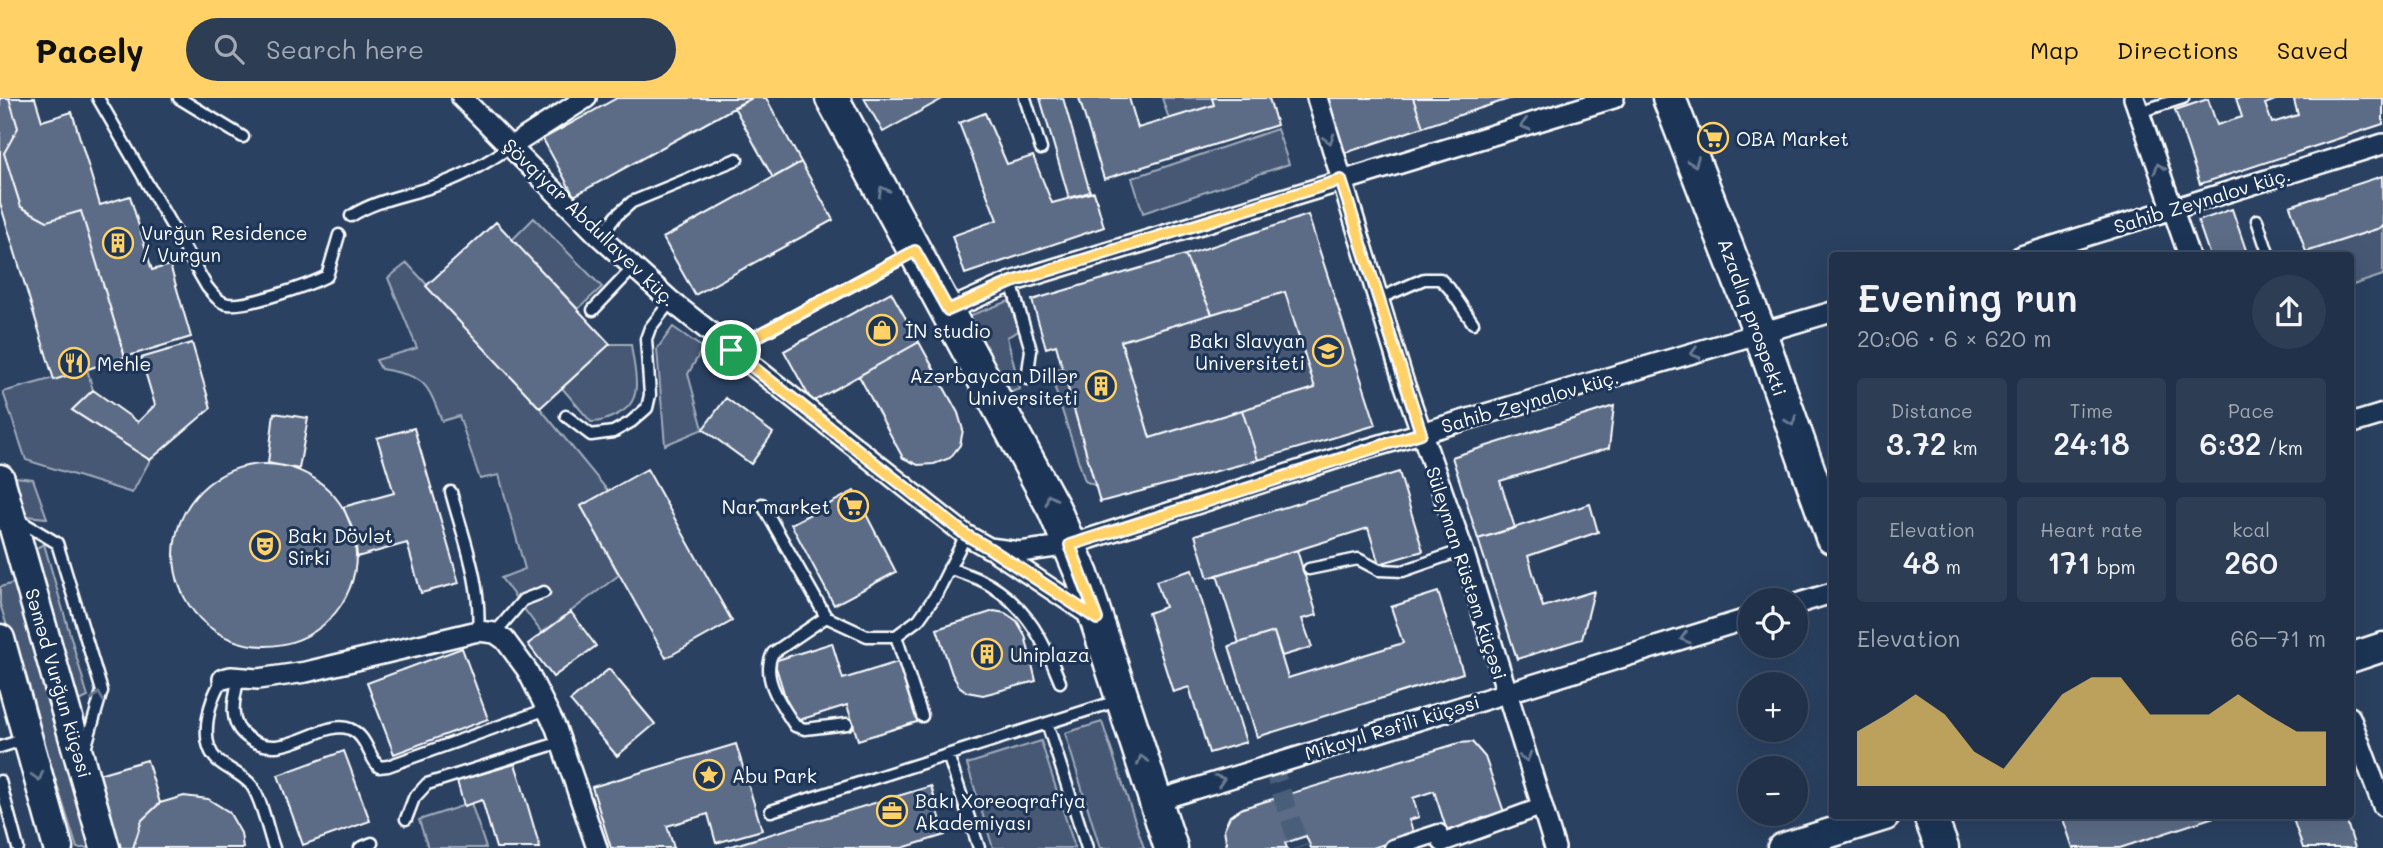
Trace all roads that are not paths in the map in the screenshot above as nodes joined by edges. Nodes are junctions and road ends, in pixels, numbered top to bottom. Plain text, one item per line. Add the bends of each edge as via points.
1 (98, 98) edge
2 (179, 98) edge
3 (462, 98) edge
4 (586, 98) edge
5 (832, 98) edge
6 (1025, 98) edge
7 (1317, 98) edge
8 (1614, 98) edge
9 (1669, 98) edge
10 (2183, 98) edge
11 (2137, 105) edge
12 (243, 137) dead end
13 (2383, 144) edge
14 (510, 147) junction
15 (1041, 149) dead end
16 (737, 159) dead end
17 (1341, 180) junction
18 (2174, 210) junction
19 (351, 216) dead end
20 (2257, 220) dead end
21 (339, 234) dead end
22 (600, 237) junction
23 (915, 251) junction
24 (2034, 252) edge
25 (2188, 252) edge
26 (2268, 252) edge
27 (633, 268) junction
28 (1012, 282) junction
29 (1378, 299) junction
30 (671, 300) junction
31 (593, 310) dead end
32 (948, 310) junction
33 (1829, 313) edge
34 (1473, 323) dead end
35 (1760, 333) junction
36 (731, 350) junction
37 (1027, 379) dead end
38 (2383, 414) edge
39 (566, 416) dead end
40 (2354, 423) edge
41 (1421, 433) junction
42 (0, 479) edge
43 (451, 492) dead end
44 (762, 504) dead end
45 (10, 514) junction
46 (1829, 528) edge
47 (966, 535) junction
48 (1070, 545) junction
49 (989, 548) junction
50 (1463, 550) junction
51 (12, 559) edge
52 (949, 568) junction
53 (1309, 569) dead end
54 (544, 592) dead end
55 (1829, 594) edge
56 (1808, 600) edge
57 (826, 617) junction
58 (1097, 619) junction
59 (1738, 622) edge
60 (486, 632) junction
61 (896, 636) junction
62 (0, 639) edge
63 (2383, 647) edge
64 (2354, 657) edge
65 (231, 678) junction
66 (1060, 682) dead end
67 (1506, 692) junction
68 (1122, 700) junction
69 (547, 709) junction
70 (922, 716) dead end
71 (1047, 723) junction
72 (847, 724) dead end
73 (2354, 728) edge
74 (27, 739) junction
75 (561, 742) junction
76 (0, 747) edge
77 (948, 755) junction
78 (81, 763) junction
79 (0, 781) edge
80 (1156, 801) junction
81 (2383, 806) edge
82 (1541, 807) junction
83 (771, 811) dead end
84 (406, 819) dead end
85 (1875, 819) edge
86 (1931, 819) edge
87 (372, 843) dead end
88 (18, 848) edge
89 (58, 848) edge
90 (105, 848) edge
91 (274, 848) edge
92 (360, 848) edge
93 (597, 848) edge
94 (979, 848) edge
95 (1087, 848) edge
96 (1171, 848) edge
97 (1393, 848) edge
98 (1555, 848) edge
99 (1782, 848) edge
100 (1942, 848) edge

1 - 21 lane via 207,287 226,304 246,303 327,276
2 - 12 lane
3 - 14 street, Şövqiyar Abdullayev küç.
4 - 14 street
23 -> 5 main road
6 - 15 lane
7 -> 17 street, Süleyman Rüstəm küçəsi
8 -> 17 street
9 -> 35 main road, Azadlıq prospekti
10 - 11 lane
18 -> 11 street
13 - 18 street, Sahib Zeynalov küç.
14 - 19 lane via 477,170 365,207
14 - 22 street, Şövqiyar Abdullayev küç.
16 - 22 lane via 632,202
17 - 28 street
17 - 29 street, Süleyman Rüstəm küçəsi
18 - 24 street, Sahib Zeynalov küç.
18 - 25 street
20 - 26 lane
22 - 27 street, Şövqiyar Abdullayev küç.
23 - 32 main road
23 - 36 lane
27 - 30 street, Şövqiyar Abdullayev küç.
27 - 31 lane
28 - 32 street
28 - 37 lane via 1031,351
29 - 34 lane via 1424,279 1440,279
29 - 41 street, Süleyman Rüstəm küçəsi
30 - 36 street, Şövqiyar Abdullayev küç.
30 - 39 lane via 646,339 647,408 613,432 592,435
48 -> 32 main road via 1040,479
33 - 35 street, Sahib Zeynalov küç.
35 -> 41 street, Sahib Zeynalov küç.
35 -> 46 main road, Azadlıq prospekti
36 - 47 street, Şövqiyar Abdullayev küç.
38 - 40 street
41 - 48 street, Sahib Zeynalov küç.
41 - 50 street, Süleyman Rüstəm küçəsi
42 - 45 main road, Səməd Vurğun küçəsi
43 - 60 lane
44 - 57 lane
45 - 51 main road, Səməd Vurğun küçəsi
78 -> 45 lane via 102,691 57,543
47 - 49 street, Şövqiyar Abdullayev küç.
47 - 52 lane
48 - 49 street, Şövqiyar Abdullayev küç. via 1020,552
48 - 58 main road
49 - 58 street
50 - 53 lane via 1402,571 1379,570 1359,559
50 - 67 street, Süleyman Rüstəm küçəsi
51 - 78 main road, Səməd Vurğun küçəsi
52 - 61 lane via 919,619
52 - 66 lane via 989,584 1017,605 1046,646
54 - 60 lane via 523,600
55 - 56 street
57 - 61 lane via 867,636
57 - 72 lane via 773,653 768,675 795,726
58 - 68 main road
59 -> 67 street, Mikayıl Rəfili küçəsi
60 - 65 street via 306,671
60 - 69 street via 512,647
61 - 70 lane
62 - 74 main road
63 - 64 main road
65 - 69 lane via 235,721 249,740 277,747 337,728 351,729 380,767
65 - 91 lane via 216,689 207,725 209,749 254,789
80 -> 67 street, Mikayıl Rəfili küçəsi
67 -> 82 street, Süleyman Rüstəm küçəsi
68 - 71 lane
80 -> 68 main road
69 - 75 street
71 - 77 lane
71 - 95 lane
73 - 81 street
74 - 76 lane
74 -> 89 main road
75 - 84 lane via 427,784 414,798
75 - 93 street
77 - 83 lane
77 - 94 lane
78 - 90 main road, Səməd Vurğun küçəsi
79 - 88 lane
80 - 96 main road
82 - 97 street via 1442,843 1439,833
82 - 98 street, Süleyman Rüstəm küçəsi
85 - 99 main road
86 - 100 main road
87 - 92 lane

